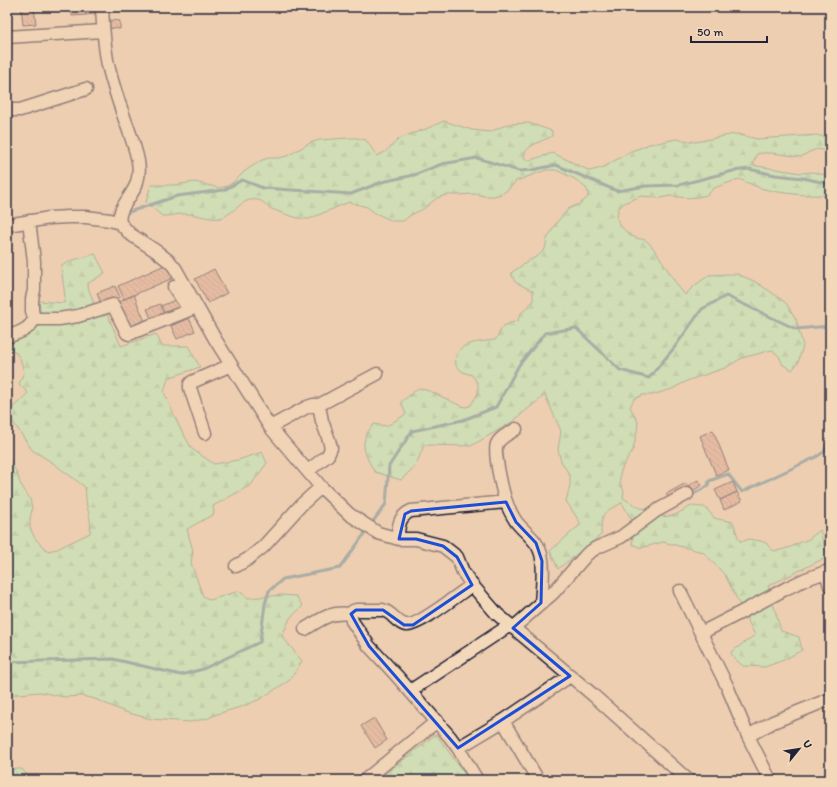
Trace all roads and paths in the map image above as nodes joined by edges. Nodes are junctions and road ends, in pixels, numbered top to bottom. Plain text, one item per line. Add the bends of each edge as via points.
1 (103, 7) edge
2 (103, 31) junction
3 (7, 37) edge
4 (86, 89) dead end
5 (7, 105) edge
6 (119, 219) junction
7 (29, 221) junction
8 (7, 225) edge
9 (174, 287) dead end
10 (195, 304) junction
11 (35, 318) junction
12 (7, 336) edge
13 (231, 365) junction
14 (377, 374) dead end
15 (319, 405) junction
16 (270, 427) junction
17 (516, 429) dead end
18 (205, 433) dead end
19 (308, 471) junction
20 (321, 487) junction
21 (687, 494) dead end
22 (506, 502) junction
23 (399, 539) junction
24 (236, 566) dead end
25 (828, 571) edge
26 (472, 585) junction
27 (830, 586) edge
28 (680, 591) dead end
29 (541, 603) junction
30 (351, 614) junction
31 (511, 627) junction
32 (305, 629) dead end
33 (701, 632) junction
34 (570, 676) junction
35 (410, 691) junction
36 (830, 699) edge
37 (503, 721) junction
38 (437, 722) junction
39 (748, 736) junction
40 (458, 748) junction
41 (365, 780) edge
42 (477, 780) edge
43 (538, 780) edge
44 (688, 780) edge
45 (770, 780) edge

1 - 2 street
2 - 3 street
2 - 6 street via 108,64 138,161 138,182 120,212
4 - 5 street via 20,110 9,109
6 - 7 street via 75,217
6 - 10 street via 130,234 170,262
7 - 8 street
7 - 11 street via 34,261 32,311
9 - 10 street via 186,305
10 - 11 street via 129,334 112,305 78,316
10 - 13 street
11 - 12 street via 29,327
13 - 16 street
13 - 18 street via 190,384
14 - 15 street
15 - 16 street via 307,407
15 - 19 street via 331,448 328,455
16 - 19 street
17 - 22 street via 496,446
19 - 20 street
20 - 23 street via 362,524 378,533
20 - 24 street via 263,547
21 - 29 street via 656,511 621,537 587,554
22 - 23 street via 411,511 401,520
22 - 29 street via 516,522 541,551
23 - 26 street via 416,539 443,546 458,557 463,572
25 - 27 street
25 - 33 street via 781,590
26 - 30 street via 425,618 408,626 383,610 356,610
26 - 31 street
28 - 33 street
29 - 31 street
30 - 32 street via 331,614
30 - 35 street via 352,620 369,646
31 - 34 street
31 - 35 street
33 - 39 street
34 - 37 street
34 - 44 street
35 - 38 street
36 - 39 street via 773,722
37 - 40 street
37 - 43 street
38 - 40 street
38 - 41 street
39 - 45 street
40 - 42 street

